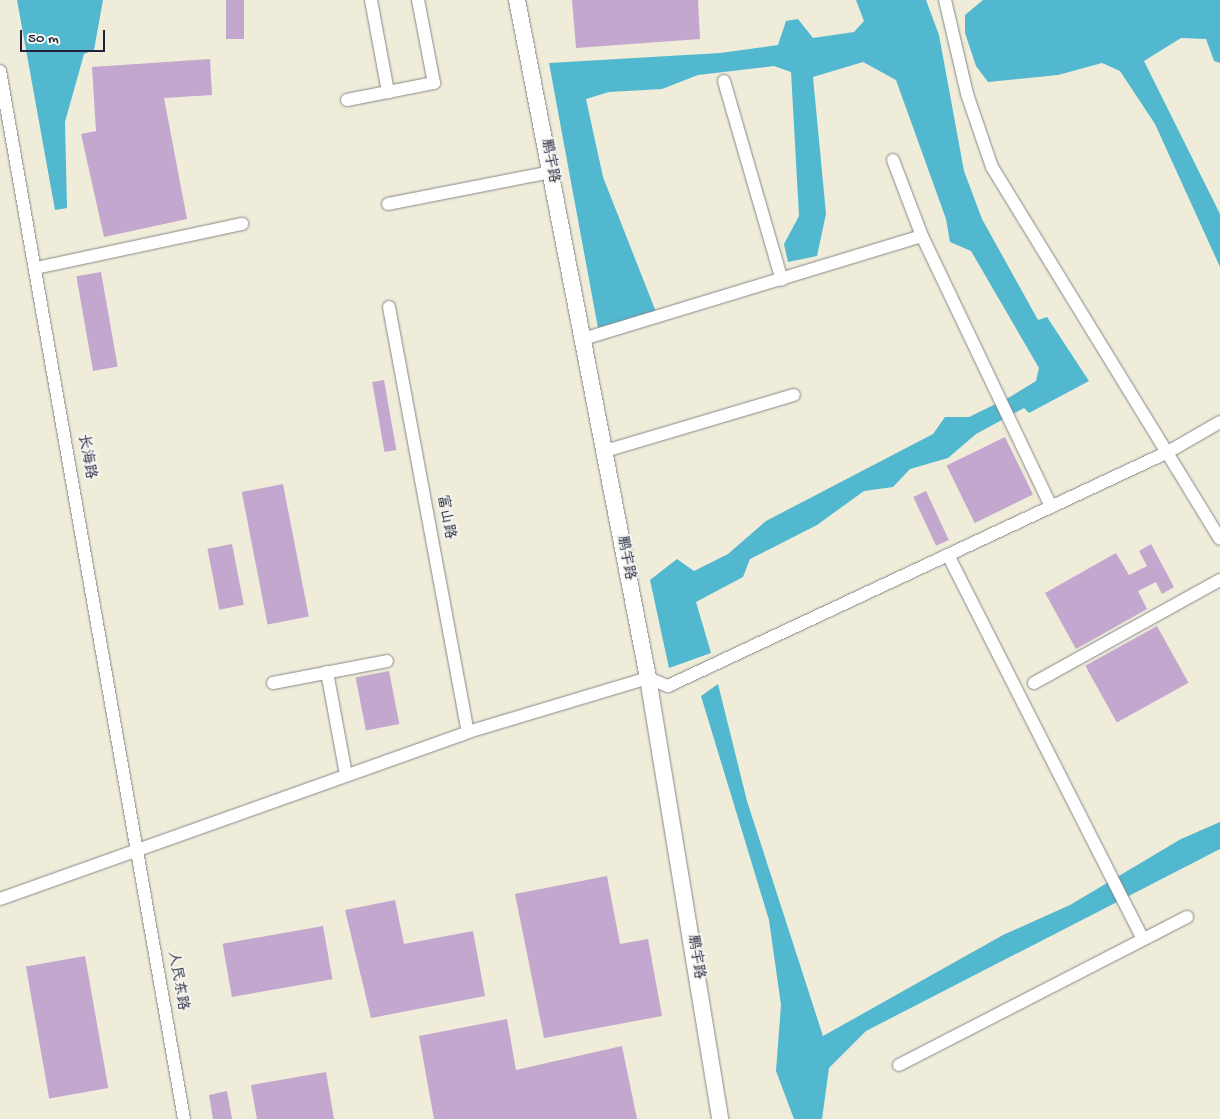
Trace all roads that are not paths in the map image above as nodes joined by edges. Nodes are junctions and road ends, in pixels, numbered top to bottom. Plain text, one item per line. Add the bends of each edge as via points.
1 (371, 0) edge
2 (418, 0) edge
3 (517, 0) edge
4 (945, 0) edge
5 (1, 77) edge
6 (724, 81) dead end
7 (388, 92) junction
8 (347, 100) dead end
9 (892, 160) dead end
10 (551, 172) junction
11 (388, 204) dead end
12 (242, 224) dead end
13 (922, 236) junction
14 (36, 268) junction
15 (782, 280) junction
16 (389, 307) dead end
17 (583, 340) junction
18 (794, 395) dead end
19 (1220, 422) edge
20 (605, 451) junction
21 (1168, 452) junction
22 (1051, 507) junction
23 (1220, 539) edge
24 (948, 555) junction
25 (1220, 580) edge
26 (387, 660) dead end
27 (327, 672) junction
28 (648, 678) junction
29 (273, 683) dead end
30 (1034, 683) dead end
31 (468, 732) junction
32 (346, 775) junction
33 (138, 849) junction
34 (0, 899) edge
35 (1187, 917) dead end
36 (1142, 938) junction
37 (899, 1065) dead end
38 (184, 1119) edge
39 (720, 1119) edge

1 - 7 street
2 - 7 street via 434,83
3 - 10 main road, 鹏宇路
4 - 21 street via 966,94 992,167
5 - 14 street, 长海路
6 - 15 street
7 - 8 street
9 - 13 street
10 - 11 street
10 - 17 main road, 鹏宇路
12 - 14 street
13 - 15 street
13 - 22 street
14 - 33 street, 长海路
15 - 17 street
16 - 31 street, 富山路
17 - 20 main road, 鹏宇路
18 - 20 street
19 - 21 street
20 - 28 main road, 鹏宇路
21 - 22 street
21 - 23 street
22 - 24 street
24 - 28 street via 668,686
24 - 36 street
25 - 30 street
26 - 27 street
27 - 29 street
27 - 32 street
28 - 31 street
28 - 39 main road, 鹏宇路
31 - 32 street
32 - 33 street
33 - 34 street
33 - 38 street, 人民东路
35 - 36 street
36 - 37 street

